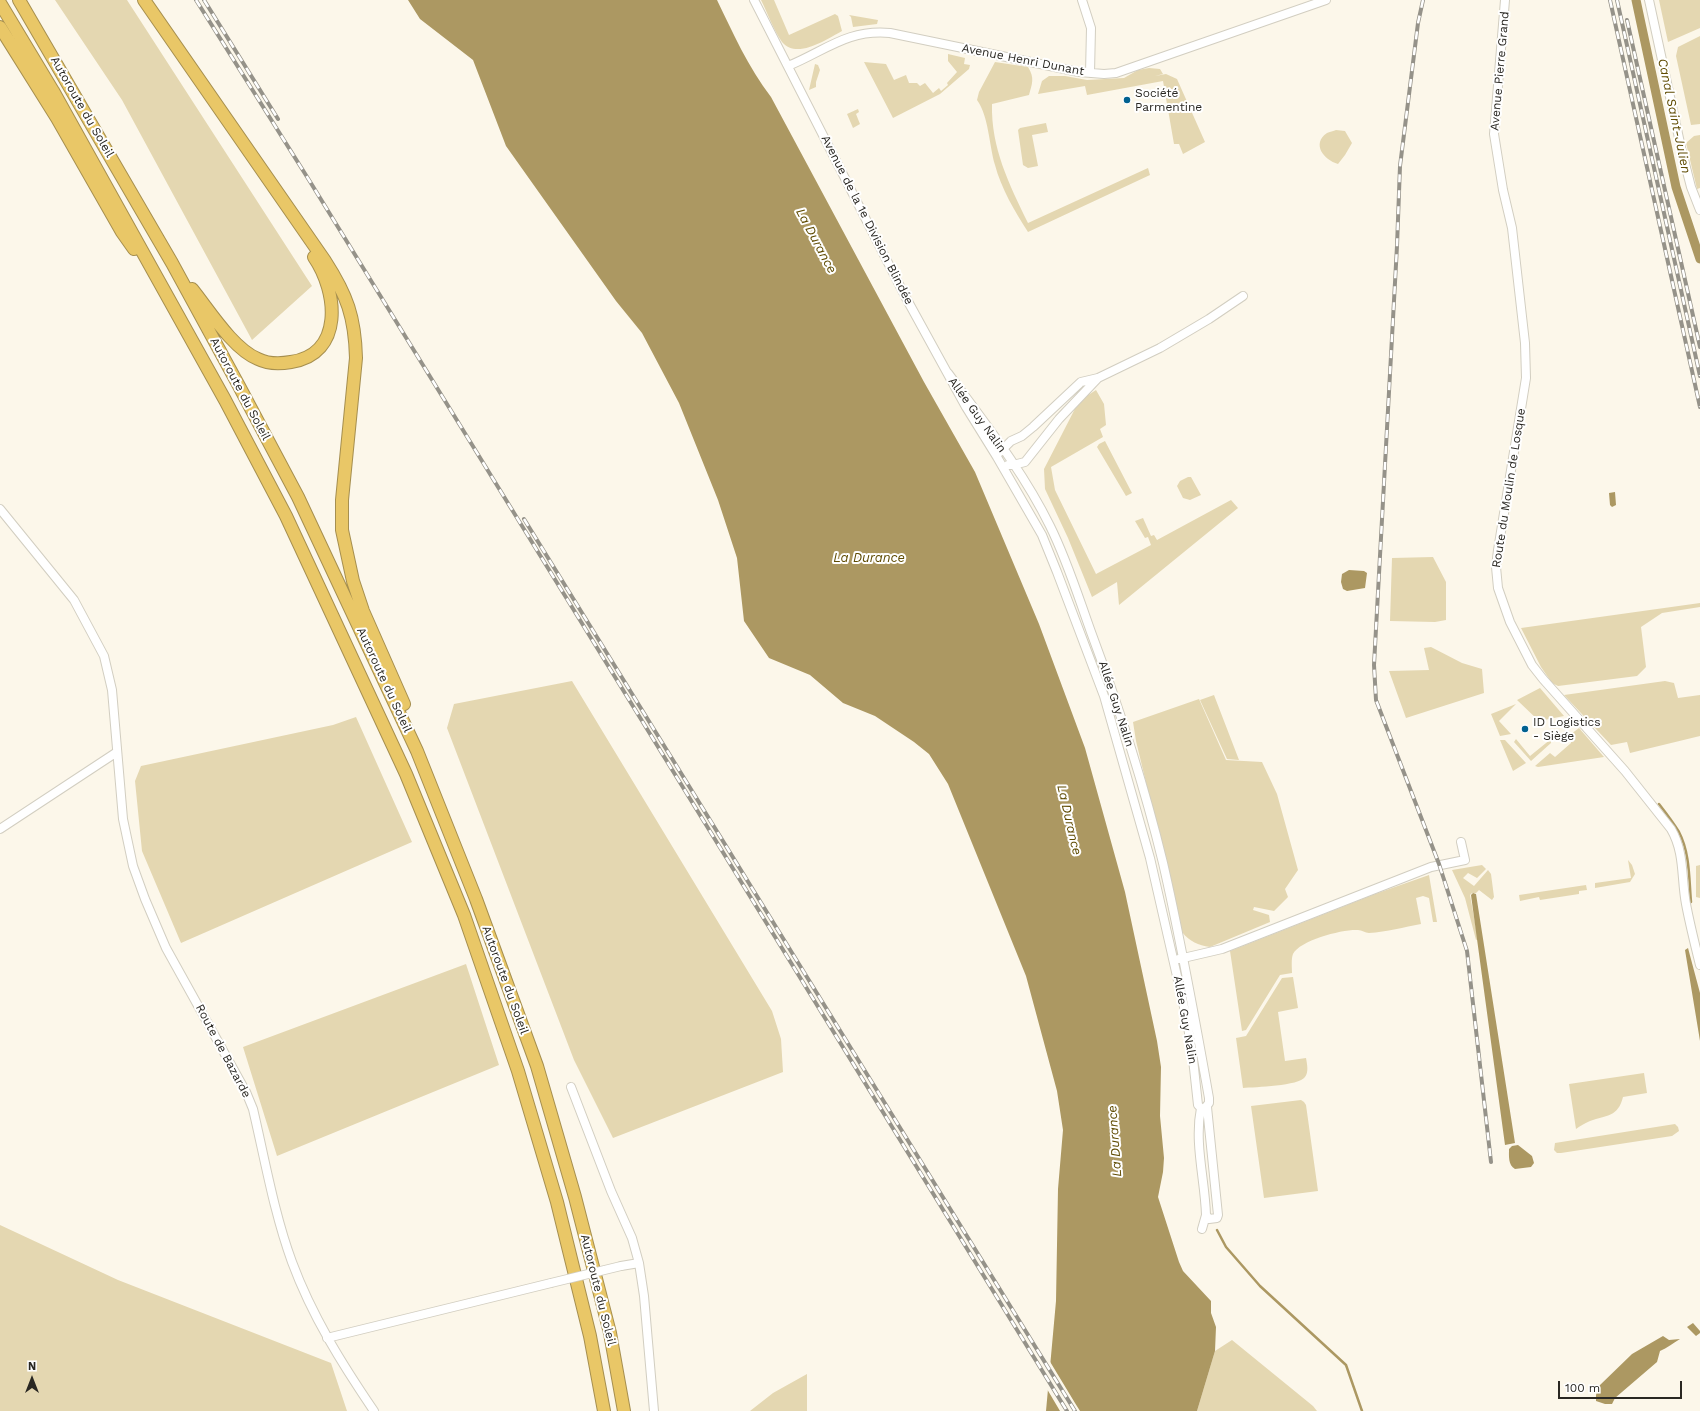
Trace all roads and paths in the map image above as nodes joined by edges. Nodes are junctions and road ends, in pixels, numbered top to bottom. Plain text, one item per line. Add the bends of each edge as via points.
1 (20, 0) edge
2 (136, 0) edge
3 (144, 0) edge
4 (754, 0) edge
5 (1082, 0) edge
6 (1326, 0) edge
7 (1505, 0) edge
8 (1649, 0) edge
9 (0, 3) edge
10 (0, 27) edge
11 (788, 66) junction
12 (1090, 73) junction
13 (1503, 190) joint
14 (1700, 210) edge
15 (172, 263) junction
16 (168, 296) junction
17 (1242, 296) dead end
18 (948, 373) junction
19 (1098, 378) junction
20 (993, 435) junction
21 (1011, 441) junction
22 (1002, 448) junction
23 (999, 460) junction
24 (1025, 462) junction
25 (1013, 465) junction
26 (1025, 483) junction
27 (0, 509) edge
28 (417, 751) junction
29 (116, 752) junction
30 (0, 829) edge
31 (1461, 842) dead end
32 (1184, 958) junction
33 (1174, 960) junction
34 (1700, 965) edge
35 (570, 1086) dead end
36 (1204, 1107) junction
37 (1206, 1215) junction
38 (1202, 1229) dead end
39 (639, 1263) junction
40 (328, 1338) junction
41 (374, 1411) edge
42 (604, 1411) edge
43 (624, 1411) edge
44 (654, 1411) edge

1 - 15 highway, Autoroute du Soleil
2 - 15 highway via 319,264 331,295 333,310 326,339 316,352 299,361 278,364 258,359 236,345
3 - 28 highway via 325,261 341,287 352,316 356,358 342,500 342,530 353,581 363,611 407,711
4 - 11 street, Avenue de la 1e Division Blindée
5 - 12 street via 1090,28
6 - 12 street, Avenue Henri Dunant via 1116,73
7 - 13 street, Avenue Pierre Grand via 1494,134
8 - 14 street via 1682,152
9 - 16 highway, Autoroute du Soleil via 53,91
10 - 16 highway via 57,118 122,232
11 - 12 street, Avenue Henri Dunant via 850,36 877,32 1041,66
11 - 18 street, Avenue de la 1e Division Blindée via 905,296
13 - 34 street, Route du Moulin de Losque via 1512,228 1525,343 1526,378 1498,550 1498,588 1510,622 1532,665 1625,771 1674,834 1682,863 1686,903
15 - 28 highway, Autoroute du Soleil via 298,497
16 - 42 highway, Autoroute du Soleil via 290,523 406,774 464,916 518,1071 557,1202 590,1336
17 - 19 street via 1160,348
18 - 20 street, Allée Guy Nalin
18 - 23 street, Allée Guy Nalin
19 - 21 street via 1081,382 1033,427
19 - 24 street via 1059,419
20 - 21 street
20 - 22 street, Allée Guy Nalin
21 - 22 street
22 - 23 street
22 - 25 street, Allée Guy Nalin
23 - 25 street
23 - 33 street, Allée Guy Nalin via 1042,535 1104,696 1150,858
24 - 25 street
24 - 26 street
25 - 26 street, Allée Guy Nalin
26 - 32 street, Allée Guy Nalin via 1050,525 1108,676 1130,743 1162,861
27 - 29 street, Route de Bazarde via 74,600 104,656 112,690
28 - 43 highway, Autoroute du Soleil via 476,899 537,1066 575,1197 606,1318
29 - 30 street
29 - 40 street, Route de Bazarde via 125,834 133,866 174,963 246,1092 253,1109 281,1229 292,1262
31 - 32 street via 1465,860 1432,867 1222,949
32 - 33 street
32 - 36 street, Allée Guy Nalin via 1209,1098
33 - 36 street, Allée Guy Nalin via 1187,1020 1198,1105
35 - 39 street via 632,1238
36 - 37 street, Allée Guy Nalin via 1198,1119
36 - 37 street, Allée Guy Nalin via 1218,1215 1214,1220
37 - 38 street
39 - 40 street, bridge
39 - 44 street
40 - 41 street, Route de Bazarde

